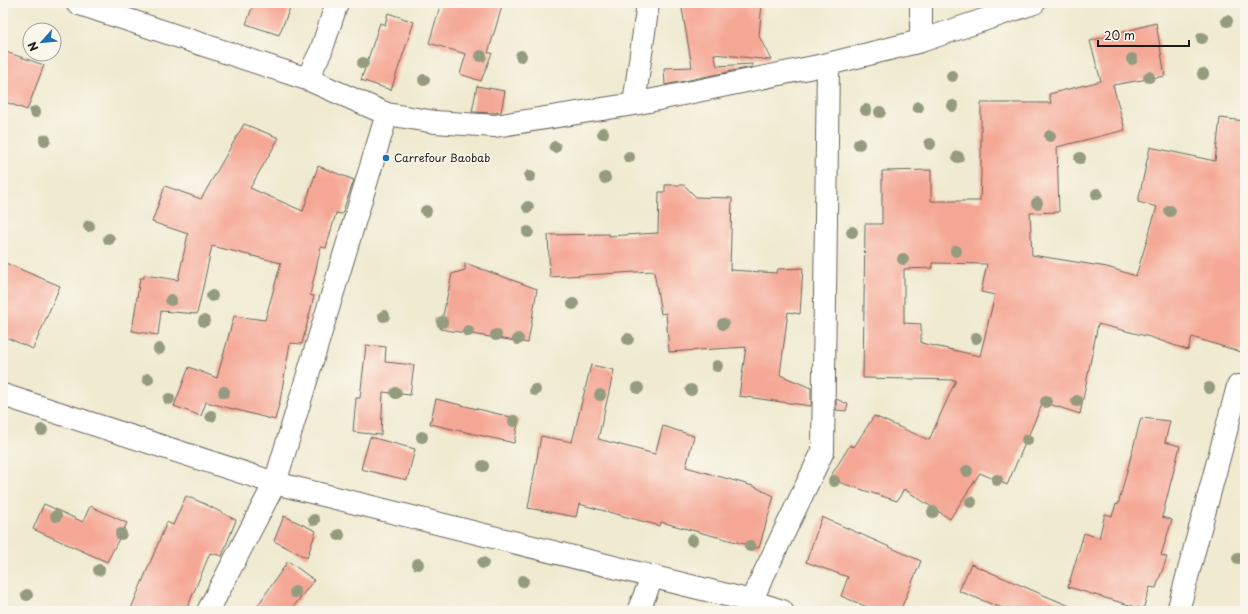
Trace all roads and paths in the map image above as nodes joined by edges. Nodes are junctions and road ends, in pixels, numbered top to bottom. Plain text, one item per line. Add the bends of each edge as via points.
1 (77, 3) edge
2 (337, 3) edge
3 (648, 3) edge
4 (921, 3) edge
5 (1034, 3) edge
6 (921, 41) junction
7 (828, 64) junction
8 (307, 79) junction
9 (634, 104) junction
10 (387, 114) junction
11 (1245, 387) edge
12 (3, 395) edge
13 (275, 483) junction
14 (653, 576) junction
15 (752, 601) junction
16 (208, 611) edge
17 (638, 611) edge
18 (782, 611) edge
19 (1178, 611) edge

1 - 8 street
2 - 8 street via 321,51
3 - 9 street
4 - 6 street
5 - 6 street
6 - 7 street
7 - 9 street
7 - 15 street via 823,451
8 - 10 street
9 - 10 street via 495,126 435,122
10 - 13 street
11 - 19 street via 1238,386
12 - 13 street
13 - 14 street
13 - 16 street
14 - 15 street
14 - 17 street
15 - 18 street

